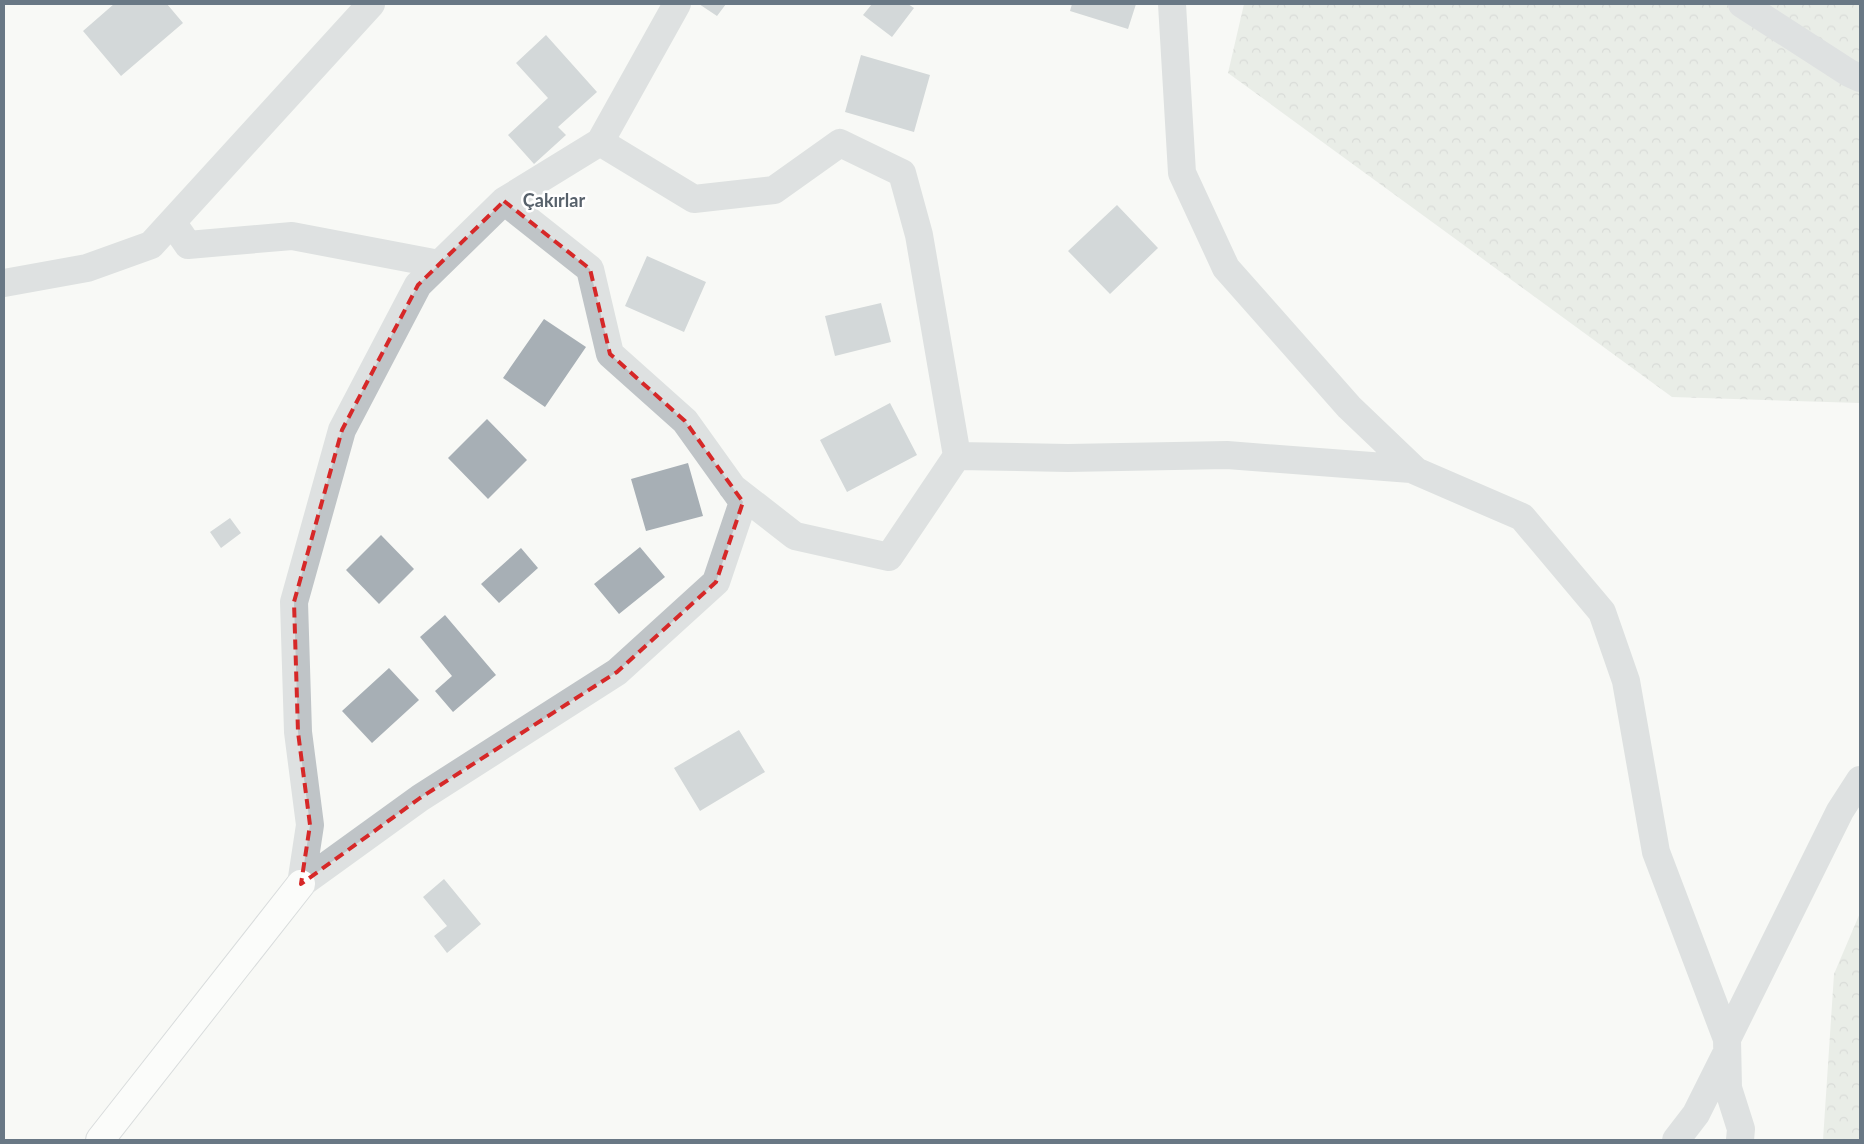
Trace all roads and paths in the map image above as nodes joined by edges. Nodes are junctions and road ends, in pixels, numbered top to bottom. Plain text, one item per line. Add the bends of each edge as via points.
1 (371, 4) edge
2 (677, 4) edge
3 (1172, 4) edge
4 (1742, 4) edge
5 (1860, 78) edge
6 (600, 142) junction
7 (504, 202) junction
8 (172, 222) junction
9 (439, 264) junction
10 (4, 283) edge
11 (957, 456) junction
12 (1416, 471) junction
13 (732, 487) junction
14 (1860, 780) edge
15 (301, 884) junction
16 (1728, 1044) junction
17 (100, 1140) edge
18 (1676, 1140) edge
19 (1740, 1140) edge

1 - 8 street
2 - 6 street
3 - 12 street via 1182,173 1226,268 1350,407
4 - 5 street
6 - 7 street
6 - 11 street via 694,199 774,190 840,143 902,173 919,235
7 - 9 street
7 - 13 street via 590,269 610,354 684,421
8 - 9 street via 188,245 292,236
8 - 10 street via 150,245 123,255 87,268
9 - 15 street via 418,285 342,430 294,602 298,732 310,825
11 - 12 street via 1227,455
11 - 13 street via 889,557 795,536
12 - 16 street via 1522,517 1602,612 1626,680 1656,852
13 - 15 street via 743,502 716,582 616,672 420,798
14 - 16 street via 1840,811
15 - 17 street
16 - 18 street via 1696,1114
16 - 19 street via 1728,1088 1741,1129

